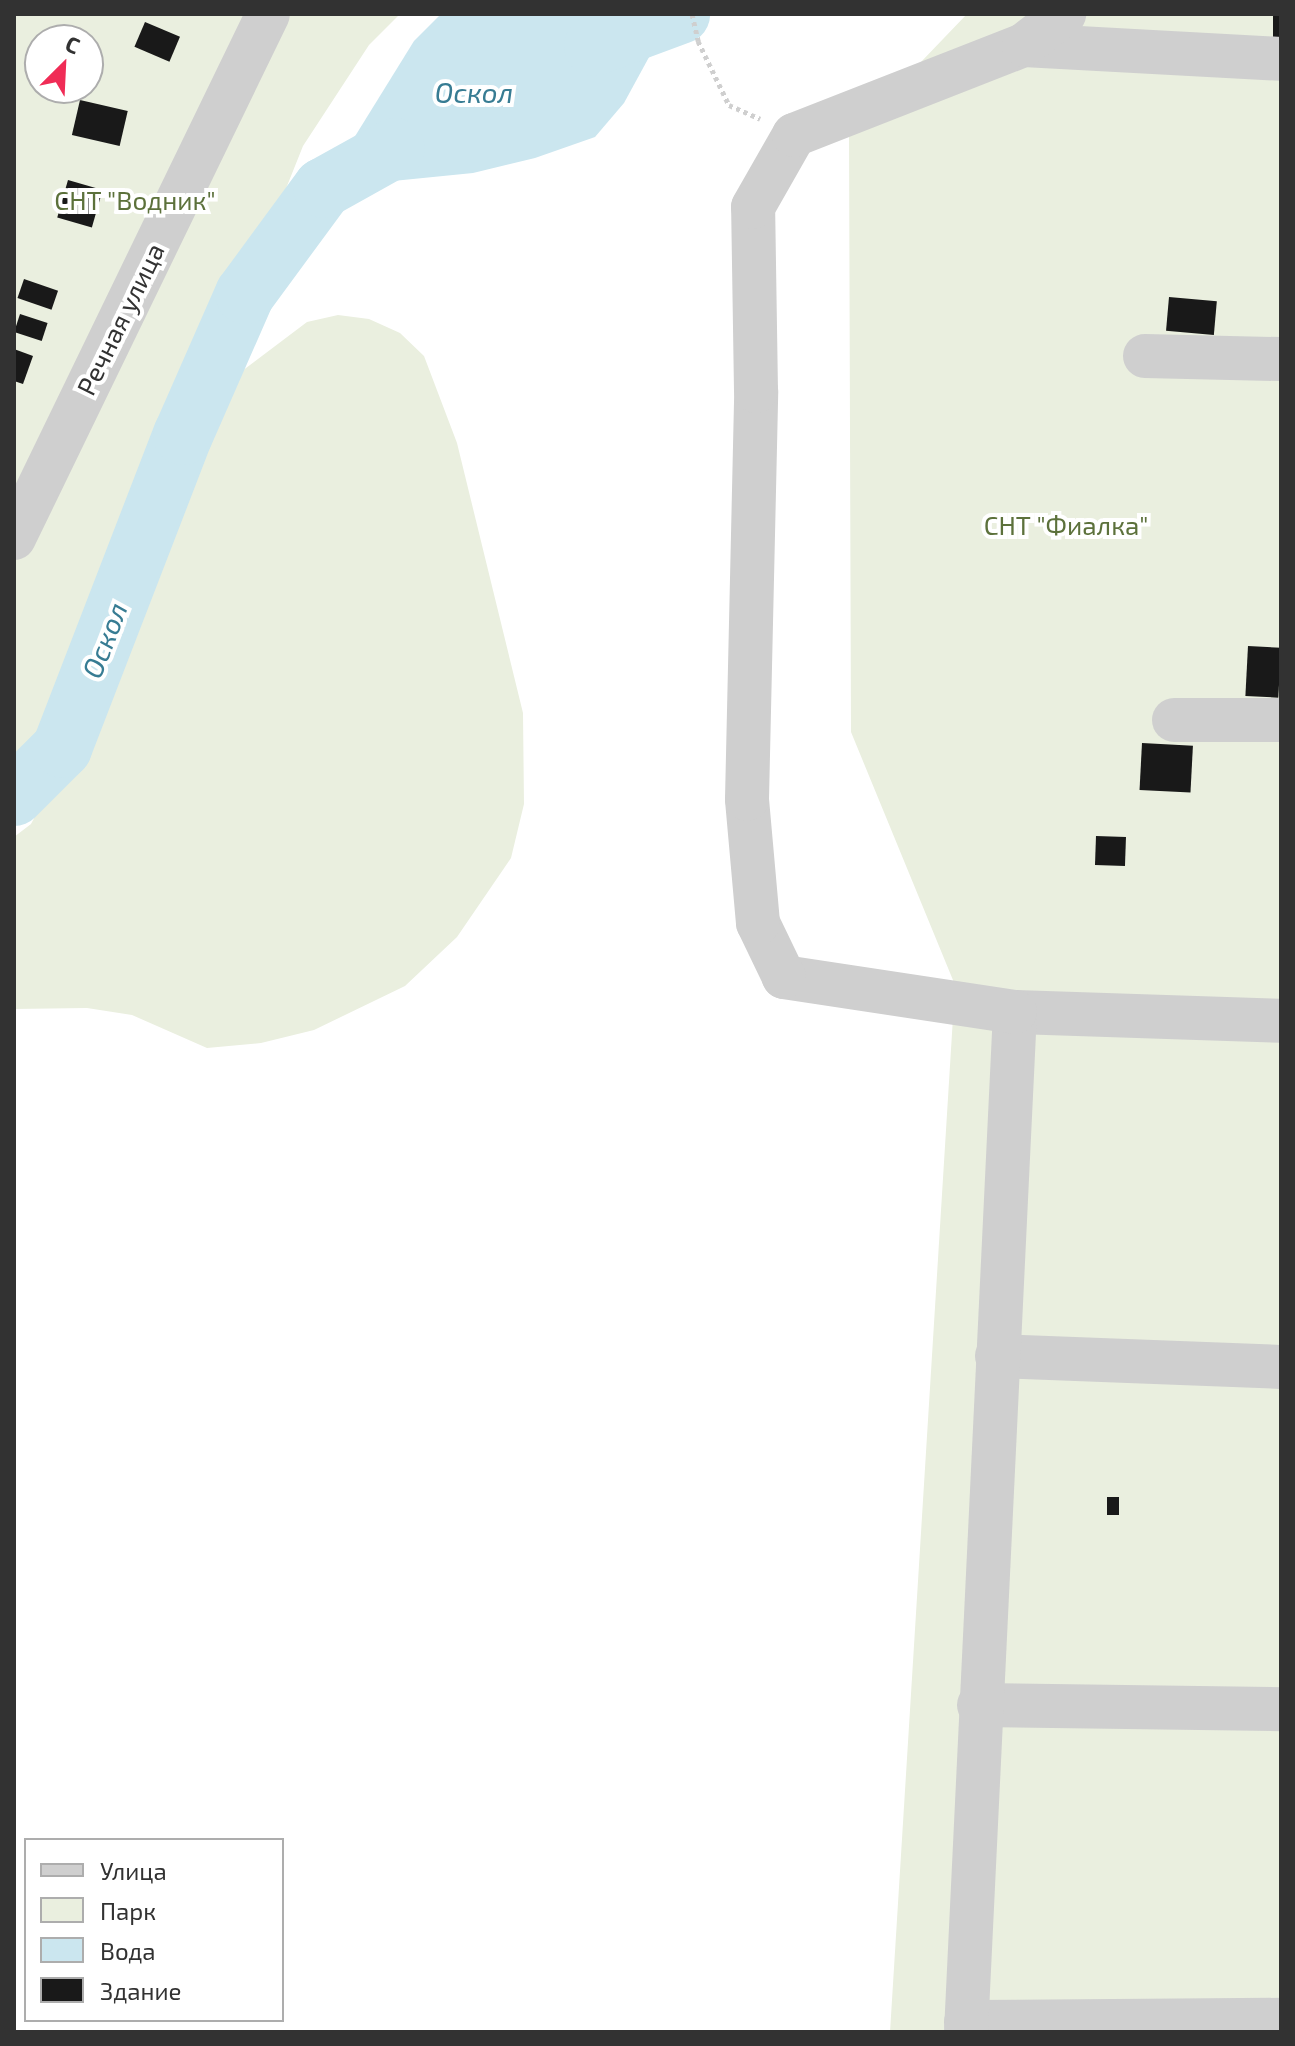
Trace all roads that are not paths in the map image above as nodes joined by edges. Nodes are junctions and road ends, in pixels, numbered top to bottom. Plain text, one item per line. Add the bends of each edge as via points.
1 (268, 14) edge
2 (1064, 14) edge
3 (1024, 45) junction
4 (1281, 59) edge
5 (1145, 356) dead end
6 (1281, 359) edge
7 (14, 538) edge
8 (1174, 720) dead end
9 (1281, 720) edge
10 (1015, 1012) junction
11 (1281, 1021) edge
12 (997, 1356) junction
13 (1281, 1367) edge
14 (979, 1705) junction
15 (1281, 1709) edge
16 (1281, 2020) edge
17 (966, 2027) edge

1 - 7 lane, Речная улица
2 - 3 lane
3 - 4 lane
3 - 10 lane via 794,135 753,207 756,391 747,799 758,923 784,977
5 - 6 lane
8 - 9 lane
10 - 11 lane
10 - 12 lane
12 - 13 lane
12 - 14 lane
14 - 15 lane
14 - 17 lane
16 - 17 lane

